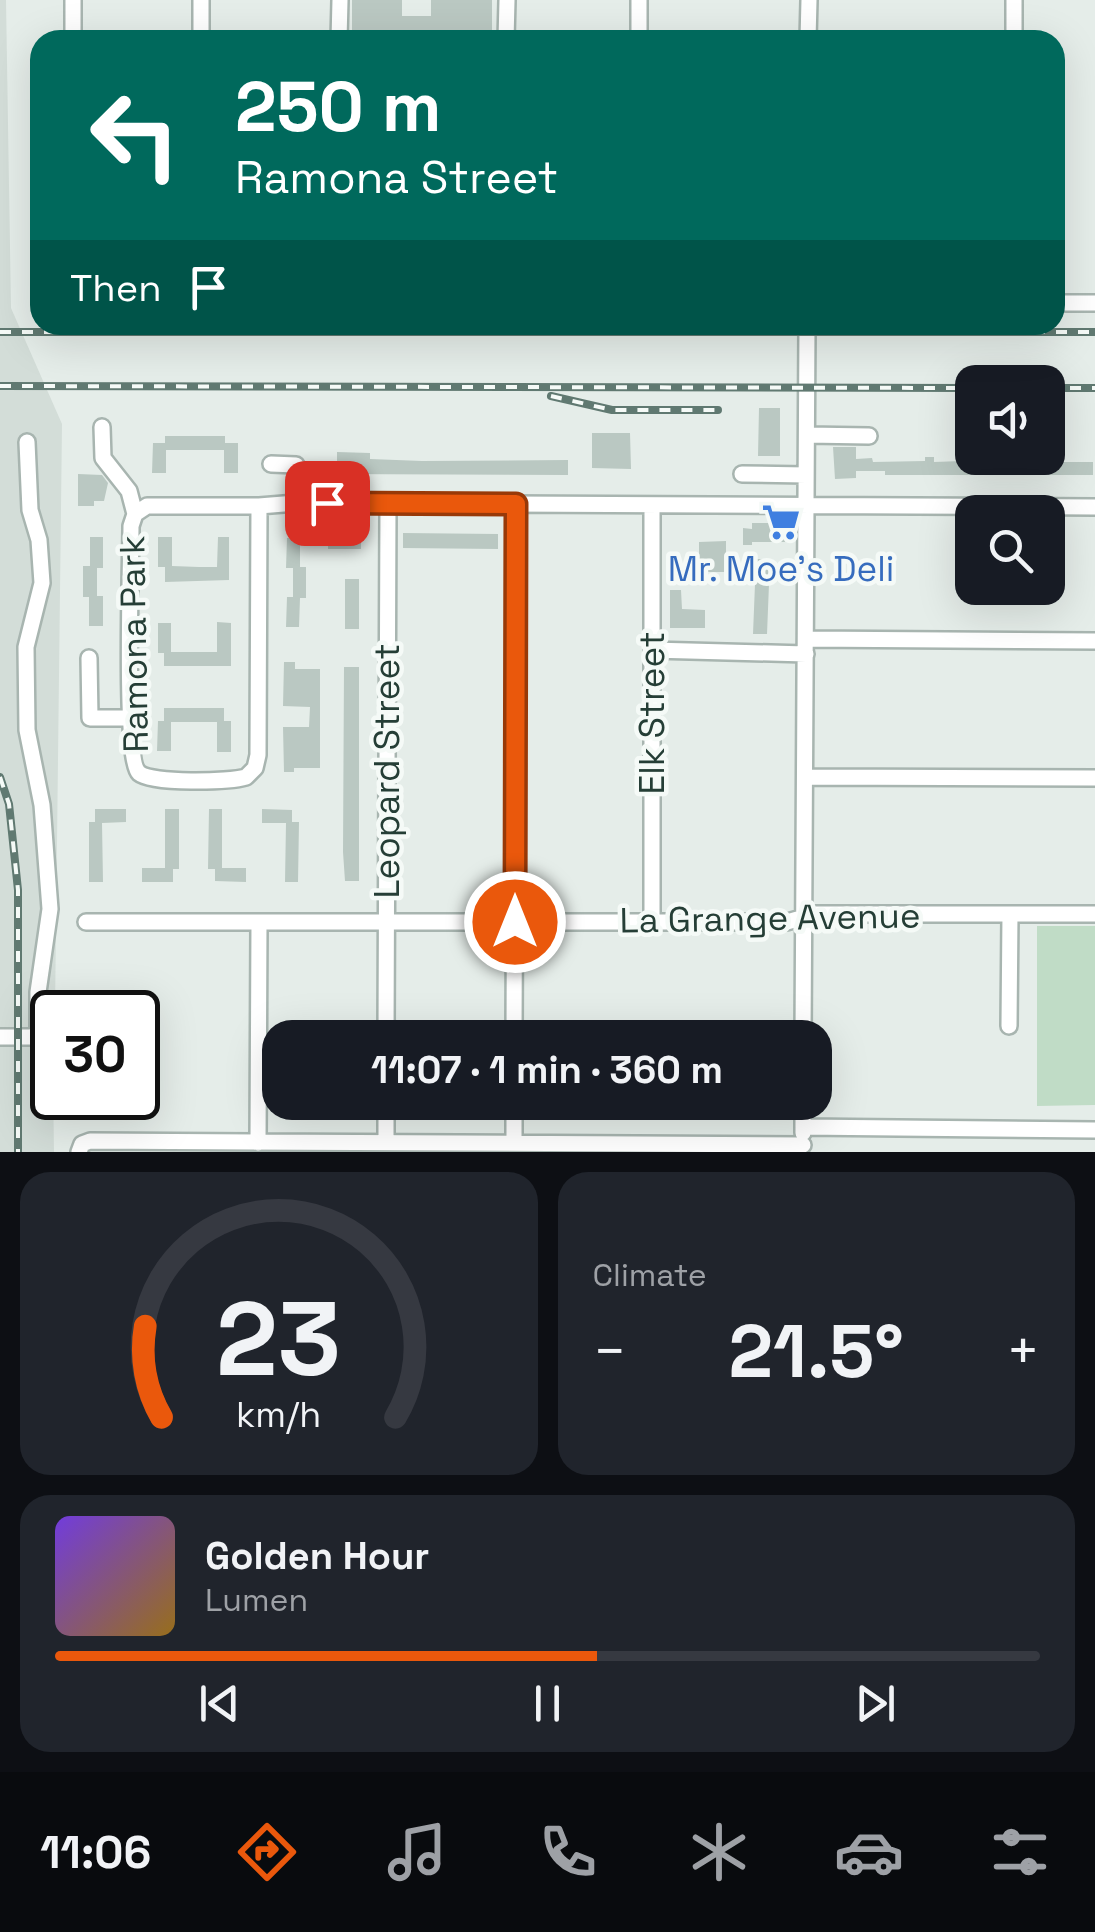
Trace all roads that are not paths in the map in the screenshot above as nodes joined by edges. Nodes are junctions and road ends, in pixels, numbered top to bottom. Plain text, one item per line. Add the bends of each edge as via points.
1 (72, 0) edge
2 (201, 0) edge
3 (340, 0) edge
4 (506, 0) edge
5 (639, 0) edge
6 (808, 0) edge
7 (1014, 0) edge
8 (73, 30) edge
9 (201, 30) edge
10 (340, 30) edge
11 (506, 30) edge
12 (639, 30) edge
13 (808, 30) edge
14 (1014, 30) edge
15 (1065, 302) edge
16 (1095, 302) edge
17 (807, 335) edge
18 (102, 427) dead end
19 (806, 435) junction
20 (869, 436) dead end
21 (27, 442) dead end
22 (271, 464) dead end
23 (806, 475) junction
24 (296, 503) junction
25 (388, 504) junction
26 (516, 504) junction
27 (652, 505) junction
28 (259, 506) junction
29 (758, 506) junction
30 (1095, 506) edge
31 (806, 507) junction
32 (134, 514) junction
33 (1095, 641) edge
34 (806, 647) junction
35 (652, 650) junction
36 (89, 658) dead end
37 (130, 718) junction
38 (805, 778) junction
39 (1095, 778) edge
40 (1010, 914) junction
41 (1095, 914) edge
42 (804, 917) junction
43 (652, 921) junction
44 (86, 922) dead end
45 (259, 922) junction
46 (386, 922) junction
47 (515, 922) junction
48 (386, 1020) edge
49 (514, 1020) edge
50 (804, 1020) edge
51 (1009, 1026) dead end
52 (0, 1037) edge
53 (386, 1120) edge
54 (514, 1120) edge
55 (803, 1120) edge
56 (803, 1126) junction
57 (1095, 1130) edge
58 (258, 1143) junction
59 (386, 1143) junction
60 (514, 1143) junction
61 (80, 1148) edge
62 (622, 1148) edge
63 (707, 1148) edge
64 (803, 1148) edge

1 - 8 street
2 - 9 street
3 - 10 street
4 - 11 street
5 - 12 street
6 - 13 street
7 - 14 street
15 - 16 street
17 - 19 street
18 - 32 street via 103,458 130,491
19 - 20 street
19 - 23 street
21 - 52 street via 42,584 26,646 27,730 42,805 50,909 38,1031 33,1037
22 - 24 street via 296,464
23 - 29 street via 750,474
23 - 31 street
24 - 25 street
24 - 28 street
25 - 26 street
25 - 46 street, Leopard Street
26 - 27 street
26 - 47 street
27 - 29 street
27 - 35 street, Elk Street
28 - 32 street, Ramona Park via 147,506
28 - 37 street, Ramona Park via 255,768 233,780 148,778 134,766
29 - 31 street
30 - 31 street
31 - 34 street
32 - 37 street, Ramona Park
33 - 34 street
34 - 35 street
34 - 38 street
35 - 43 street, Elk Street
36 - 37 street via 90,718
38 - 39 street
38 - 42 street
40 - 41 street, La Grange Avenue
40 - 42 street, La Grange Avenue
40 - 51 street
42 - 43 street, La Grange Avenue
42 - 50 street
43 - 47 street, La Grange Avenue
44 - 45 street, La Grange Avenue
45 - 46 street, La Grange Avenue
45 - 58 street
46 - 47 street, La Grange Avenue
46 - 48 street, Leopard Street
47 - 49 street
53 - 59 street
54 - 60 street
55 - 56 street
56 - 57 street
56 - 64 street
58 - 59 street
58 - 61 street via 90,1141
59 - 60 street
60 - 62 street
62 - 63 street
63 - 64 street

